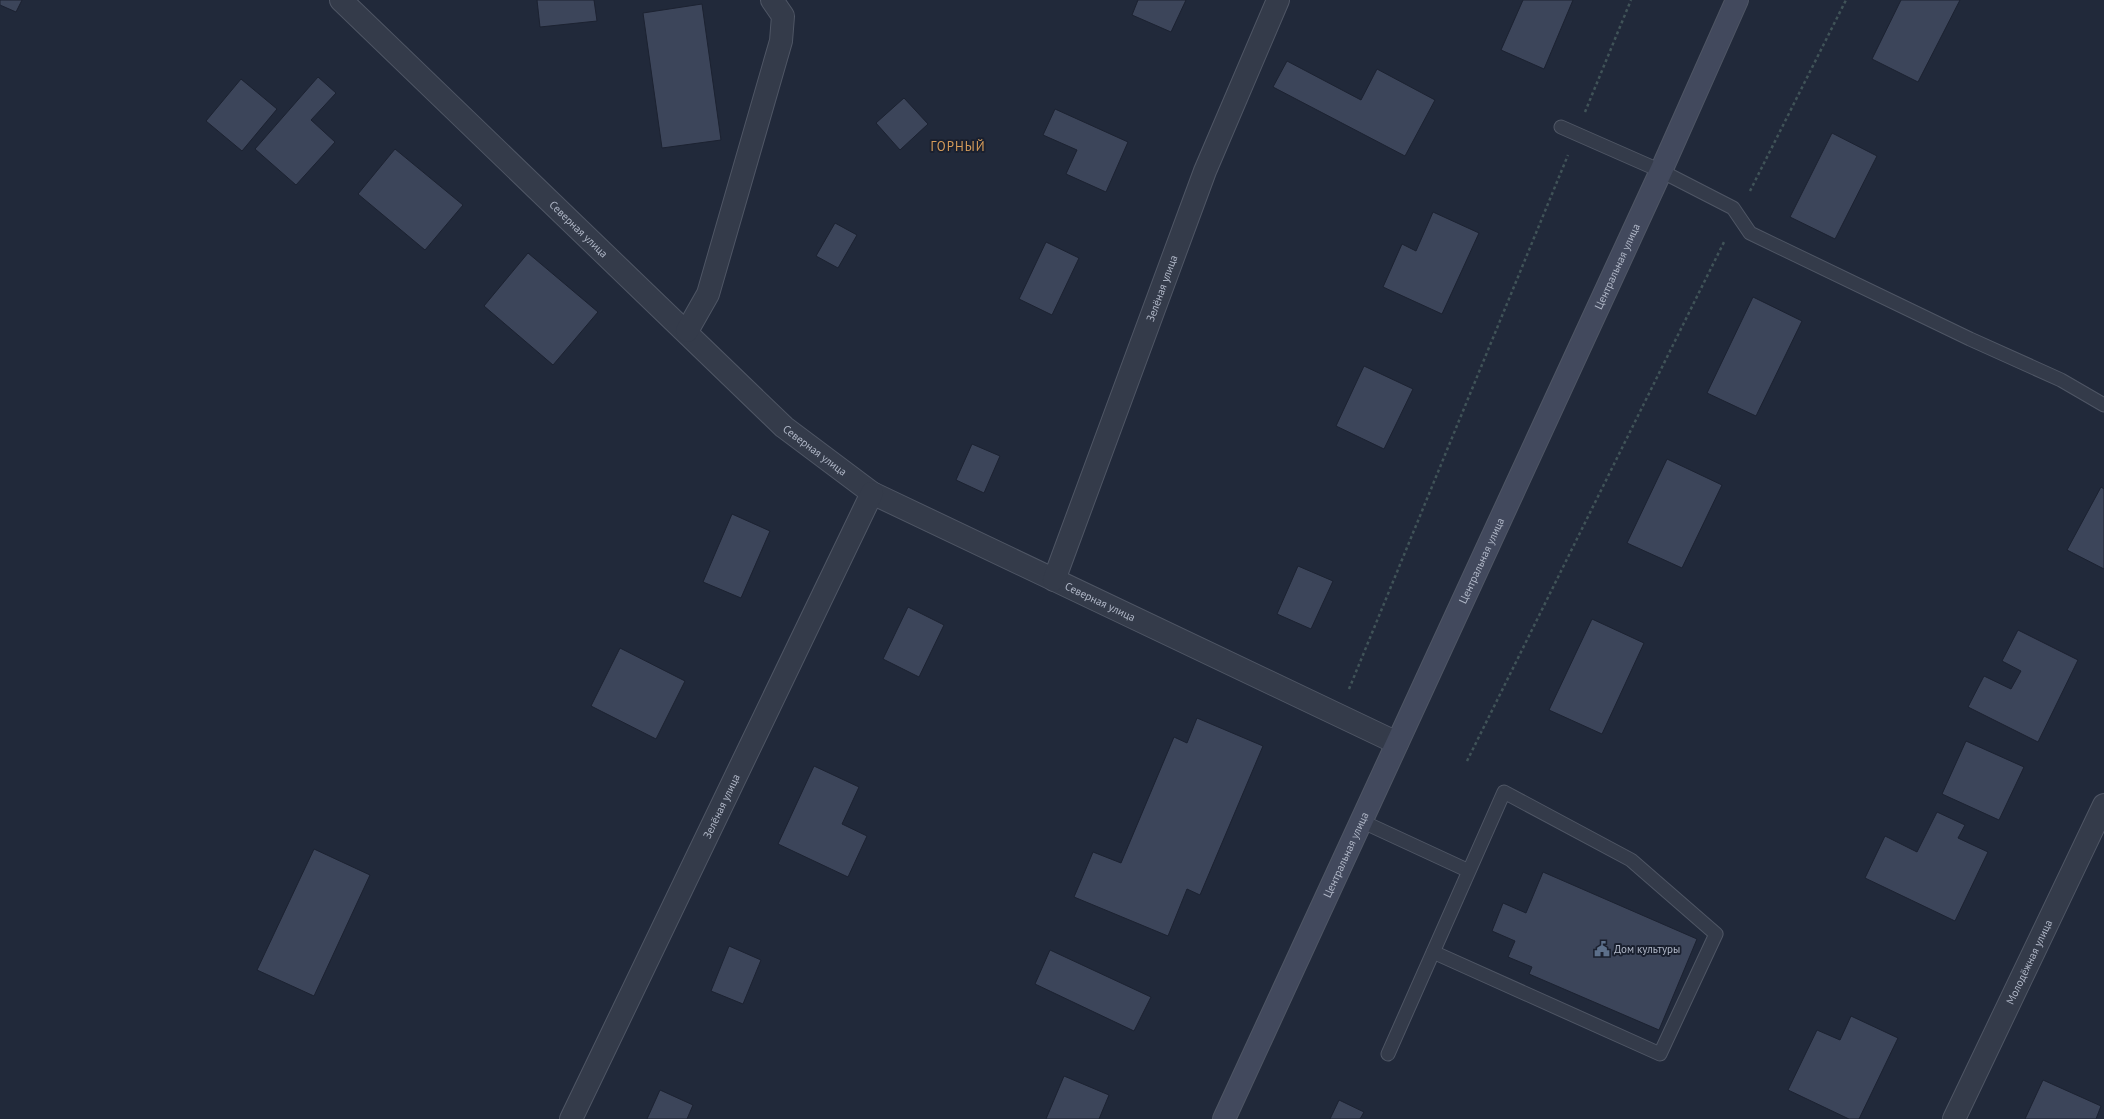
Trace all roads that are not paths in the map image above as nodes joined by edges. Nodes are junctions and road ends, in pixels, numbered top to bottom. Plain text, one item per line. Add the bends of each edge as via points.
1 (341, 0) edge
2 (772, 0) edge
3 (1278, 0) edge
4 (1737, 0) edge
5 (1561, 127) dead end
6 (1661, 171) junction
7 (687, 331) junction
8 (2104, 405) edge
9 (872, 493) junction
10 (1054, 580) junction
11 (1397, 743) junction
12 (2104, 805) edge
13 (1361, 821) junction
14 (1469, 871) junction
15 (1433, 952) junction
16 (1388, 1054) dead end
17 (571, 1119) edge
18 (1224, 1119) edge
19 (1954, 1119) edge

1 - 7 street, Северная улица
2 - 7 street via 783,16 781,41 708,294
3 - 10 street, Зелёная улица via 1205,171
4 - 6 street, Центральная улица
5 - 6 lane
6 - 8 lane via 1733,208 1750,233 2061,380
6 - 11 street, Центральная улица
7 - 9 street, Северная улица via 784,427
9 - 10 street, Северная улица
9 - 17 street, Зелёная улица
10 - 11 street, Северная улица
11 - 13 street, Центральная улица
12 - 19 street, Молодёжная улица
13 - 14 lane
13 - 18 street, Центральная улица
14 - 15 lane
14 - 15 lane via 1504,792 1631,860 1716,934 1660,1054
15 - 16 lane

